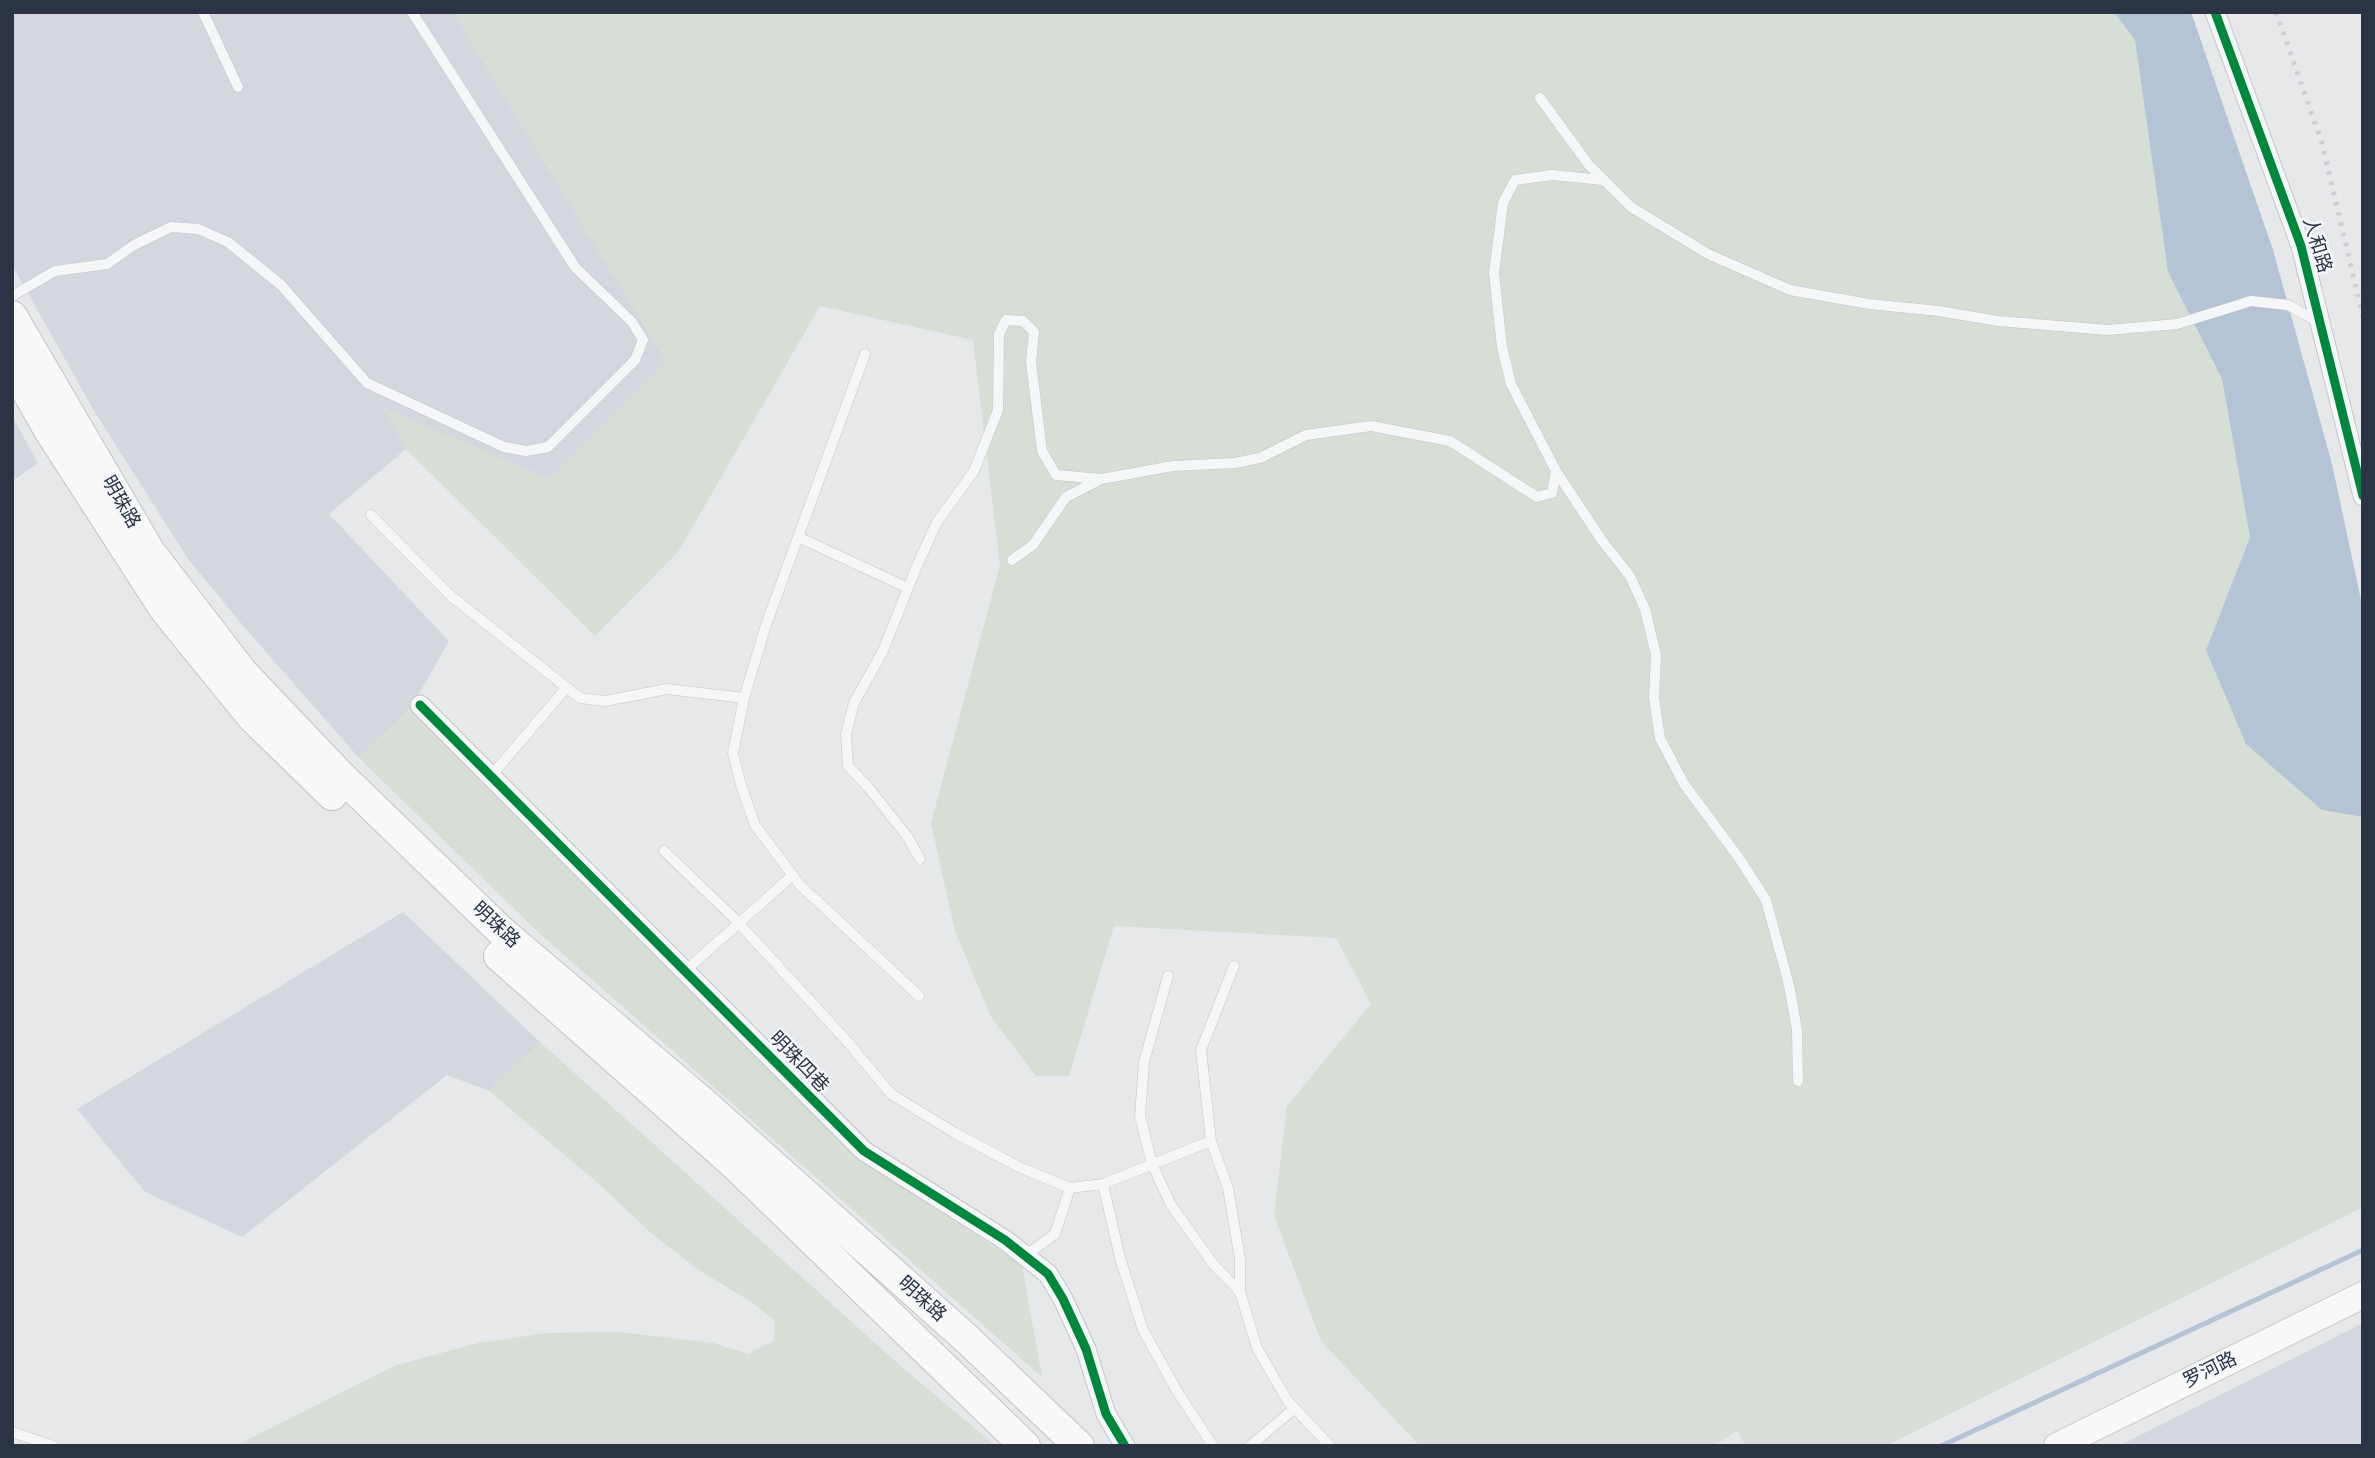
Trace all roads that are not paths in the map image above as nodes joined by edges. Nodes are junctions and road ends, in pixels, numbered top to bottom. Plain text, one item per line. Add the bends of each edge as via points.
1 (203, 12) edge
2 (412, 12) edge
3 (2215, 12) edge
4 (237, 87) dead end
5 (1540, 99) dead end
6 (1603, 180) junction
7 (12, 296) edge
8 (12, 316) edge
9 (2320, 322) junction
10 (865, 354) dead end
11 (12, 365) edge
12 (1556, 471) junction
13 (1101, 479) junction
14 (2363, 496) edge
15 (371, 515) dead end
16 (798, 537) junction
17 (1012, 560) dead end
18 (908, 588) junction
19 (567, 687) junction
20 (744, 698) junction
21 (420, 705) dead end
22 (491, 776) junction
23 (664, 851) dead end
24 (920, 859) dead end
25 (793, 875) junction
26 (738, 923) junction
27 (1234, 966) dead end
28 (684, 971) junction
29 (1168, 976) dead end
30 (919, 996) dead end
31 (1798, 1081) dead end
32 (1211, 1141) junction
33 (1152, 1164) junction
34 (1103, 1184) junction
35 (1070, 1188) junction
36 (1025, 1256) junction
37 (1240, 1292) junction
38 (2363, 1295) edge
39 (1295, 1408) junction
40 (12, 1432) edge
41 (53, 1446) edge
42 (1025, 1446) edge
43 (1079, 1446) edge
44 (1125, 1446) edge
45 (1213, 1446) edge
46 (1250, 1446) edge
47 (1329, 1446) edge
48 (2057, 1446) edge

1 - 4 lane
2 - 7 lane via 575,267 632,322 643,340 635,360 548,447 526,452 503,447 368,383 281,285 228,242 198,229 171,227 107,264 55,271
3 - 9 street, 人和路 via 2301,246
5 - 6 lane
6 - 9 lane via 1631,207 1707,254 1790,290 1998,321 2107,330 2177,324 2251,301 2288,305
6 - 12 lane via 1552,175 1515,180 1503,203 1494,273 1502,347 1511,384
8 - 43 main road, 明珠路 via 150,552 251,682 501,931 711,1110
9 - 14 street, 人和路
10 - 16 lane
11 - 42 main road, 明珠路 via 165,610 252,718 503,960 734,1164
12 - 13 lane via 1552,493 1537,497 1450,441 1371,426 1306,435 1260,457 1235,463 1173,466
12 - 31 lane via 1630,576 1645,609 1657,655 1654,698 1660,738 1684,784 1766,900 1797,1030
13 - 17 lane via 1066,497 1033,545
13 - 18 lane via 1056,475 1042,451 1031,362 1034,332 1023,321 1006,320 999,334 998,410 974,471 937,522
15 - 19 lane via 451,596
16 - 18 lane
16 - 20 lane
18 - 24 lane via 883,651 854,703 846,734 848,766 907,836
19 - 20 lane via 580,698 606,701 667,689
19 - 22 lane
20 - 25 lane via 733,753 741,785 755,825
21 - 22 street, 明珠四巷
22 - 28 street, 明珠四巷
23 - 26 lane
25 - 26 lane
25 - 30 lane
26 - 28 lane
26 - 35 lane via 891,1094 1021,1168
27 - 32 lane via 1201,1049
28 - 36 street, 明珠四巷 via 864,1152
29 - 33 lane via 1144,1062 1140,1116
32 - 33 lane
32 - 37 lane via 1228,1188 1240,1259
33 - 34 lane
33 - 37 lane via 1171,1205 1214,1265
34 - 35 lane
34 - 45 lane via 1143,1330
35 - 36 lane via 1055,1234
36 - 44 street, 明珠四巷 via 1048,1274 1063,1299 1086,1349 1106,1414
37 - 39 lane via 1257,1348
38 - 48 main road, 罗河路
39 - 46 lane
39 - 47 lane
40 - 41 lane

